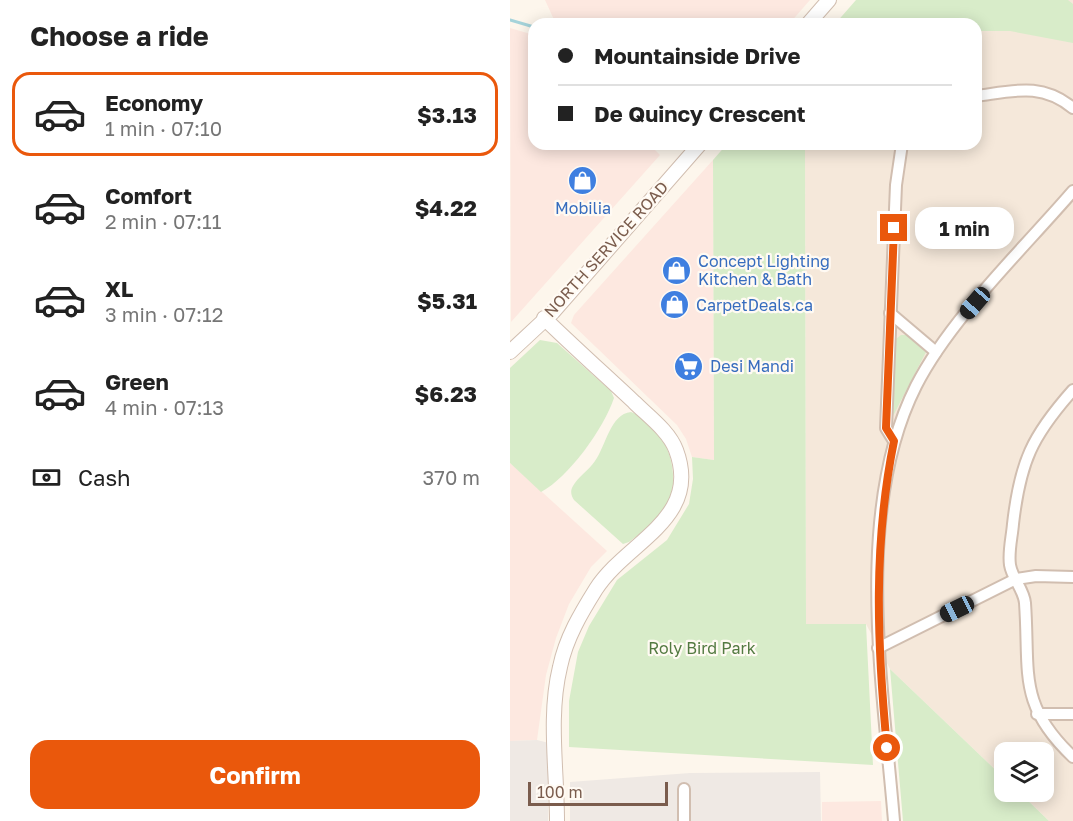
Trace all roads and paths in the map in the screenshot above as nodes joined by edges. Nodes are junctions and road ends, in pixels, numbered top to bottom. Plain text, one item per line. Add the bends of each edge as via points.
1 (829, 0) edge
2 (813, 18) edge
3 (982, 95) edge
4 (1073, 108) edge
5 (695, 150) edge
6 (901, 150) edge
7 (1073, 192) edge
8 (890, 313) junction
9 (544, 318) junction
10 (510, 352) edge
11 (936, 352) junction
12 (1073, 390) edge
13 (894, 441) junction
14 (1073, 577) edge
15 (1016, 579) junction
16 (878, 648) junction
17 (1037, 714) junction
18 (1073, 714) edge
19 (1073, 757) edge
20 (684, 789) dead end
21 (557, 821) edge
22 (684, 821) edge
23 (894, 821) edge

1 - 2 street
3 - 4 street via 1033,89 1057,97
5 - 9 street, NORTH SERVICE ROAD
6 - 8 street
7 - 11 street
8 - 11 street
8 - 13 street via 886,428
9 - 10 street, NORTH SERVICE ROAD
9 - 21 street via 663,430 675,447 681,467 680,487 671,512 623,556 600,584 570,636 555,700
11 - 13 street via 916,386
12 - 15 street via 1042,426 1028,452 1017,490 1010,553 1010,567
13 - 16 street via 882,509
14 - 15 street
15 - 16 street
15 - 17 street via 1025,600 1029,688
16 - 23 street
17 - 18 street
17 - 19 street
20 - 22 street

